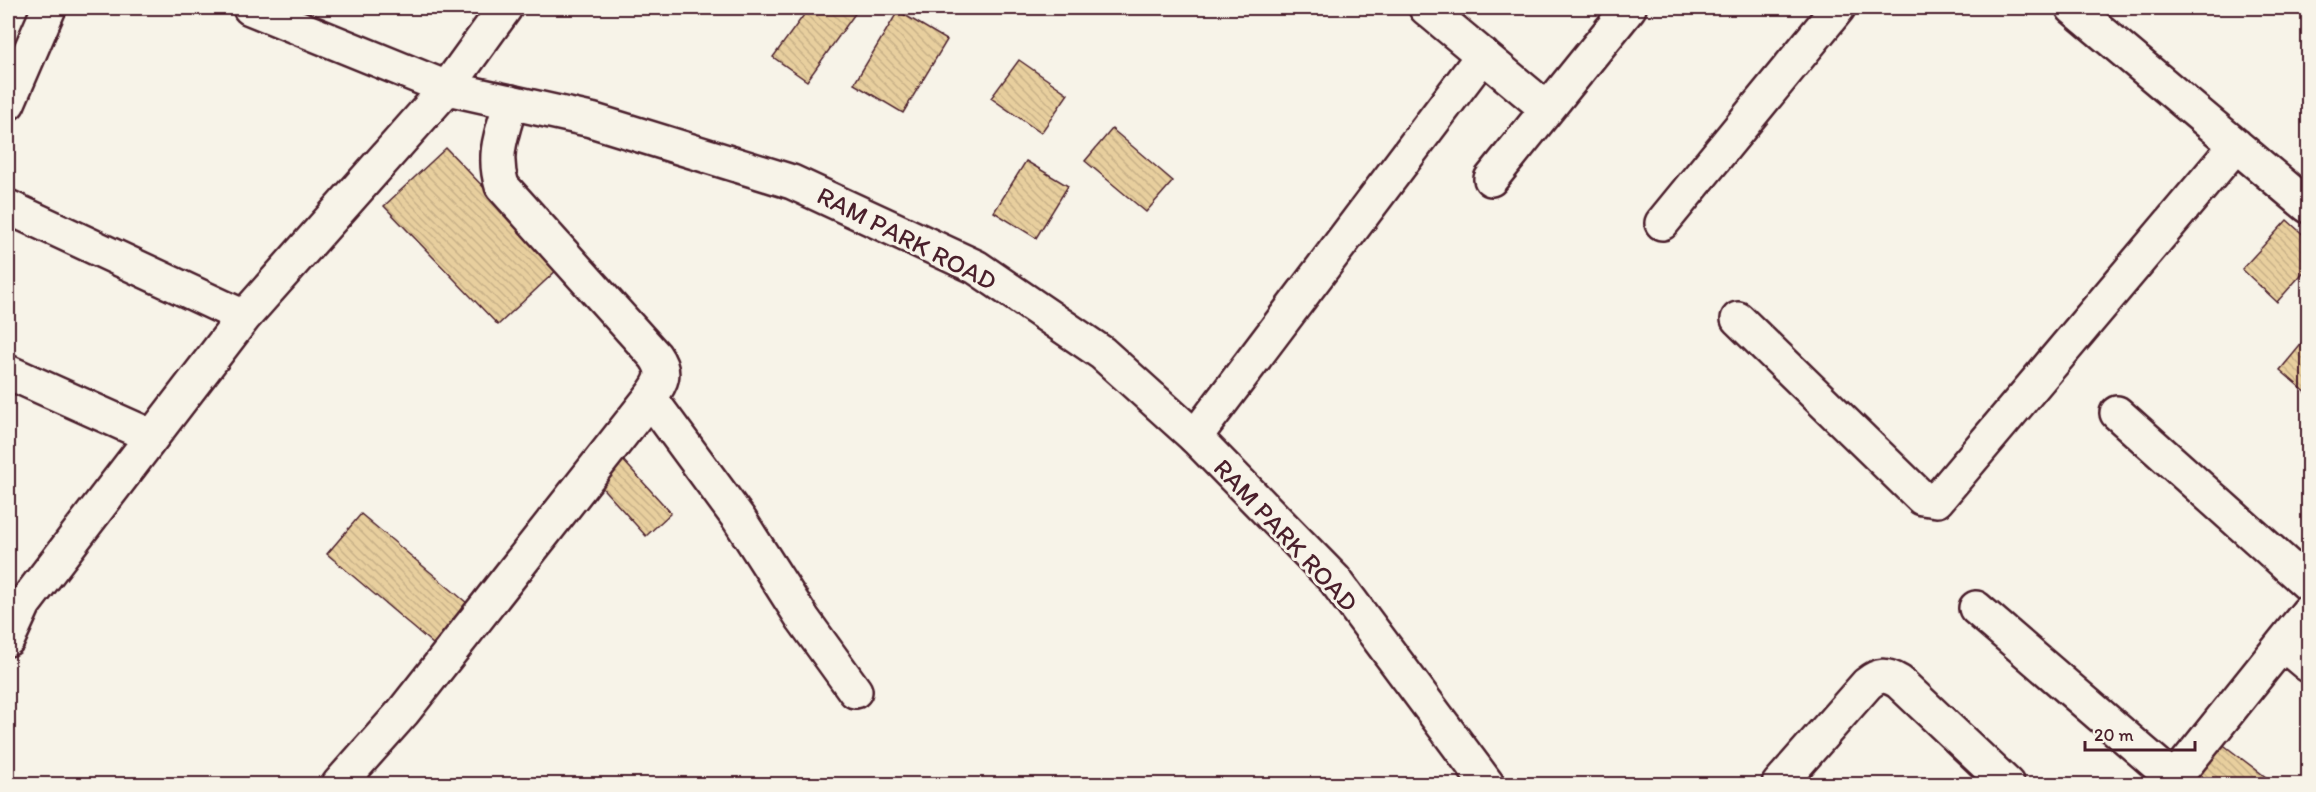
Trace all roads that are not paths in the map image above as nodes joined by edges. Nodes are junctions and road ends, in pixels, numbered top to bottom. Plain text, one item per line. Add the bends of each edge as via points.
1 (49, 8) edge
2 (250, 8) edge
3 (505, 8) edge
4 (1426, 8) edge
5 (1629, 8) edge
6 (1838, 8) edge
7 (2073, 8) edge
8 (1483, 55) junction
9 (447, 88) junction
10 (511, 102) junction
11 (8, 103) edge
12 (1547, 109) junction
13 (2236, 146) junction
14 (1491, 179) dead end
15 (2308, 206) edge
16 (8, 207) edge
17 (1662, 224) dead end
18 (244, 317) junction
19 (1738, 319) dead end
20 (8, 372) edge
21 (650, 398) junction
22 (2117, 413) dead end
23 (151, 436) junction
24 (1195, 437) junction
25 (2308, 584) edge
26 (1976, 608) dead end
27 (2308, 612) edge
28 (8, 639) edge
29 (2283, 644) junction
30 (2308, 665) edge
31 (855, 691) dead end
32 (2172, 782) edge
33 (339, 784) edge
34 (1487, 784) edge
35 (1779, 784) edge
36 (2007, 784) edge

1 - 11 street
2 - 9 street, RAM PARK ROAD
3 - 9 street
4 - 8 street
5 - 12 street
6 - 17 street
7 - 13 street
8 - 12 street
8 - 24 street
9 - 10 street, RAM PARK ROAD
9 - 18 street
10 - 21 street via 498,147 496,166 502,186 659,361 664,376
10 - 24 street, RAM PARK ROAD via 591,120 792,182 976,267 1102,353
12 - 14 street
13 - 15 street
13 - 19 street via 1937,500 1922,498
16 - 18 street
18 - 23 street
20 - 23 street
21 - 31 street via 739,519
21 - 33 street via 403,712
22 - 25 street
23 - 28 street via 24,604
24 - 34 street, RAM PARK ROAD via 1335,580
26 - 32 street
27 - 29 street
29 - 30 street
29 - 32 street
35 - 36 street via 1867,684 1876,676 1888,675

